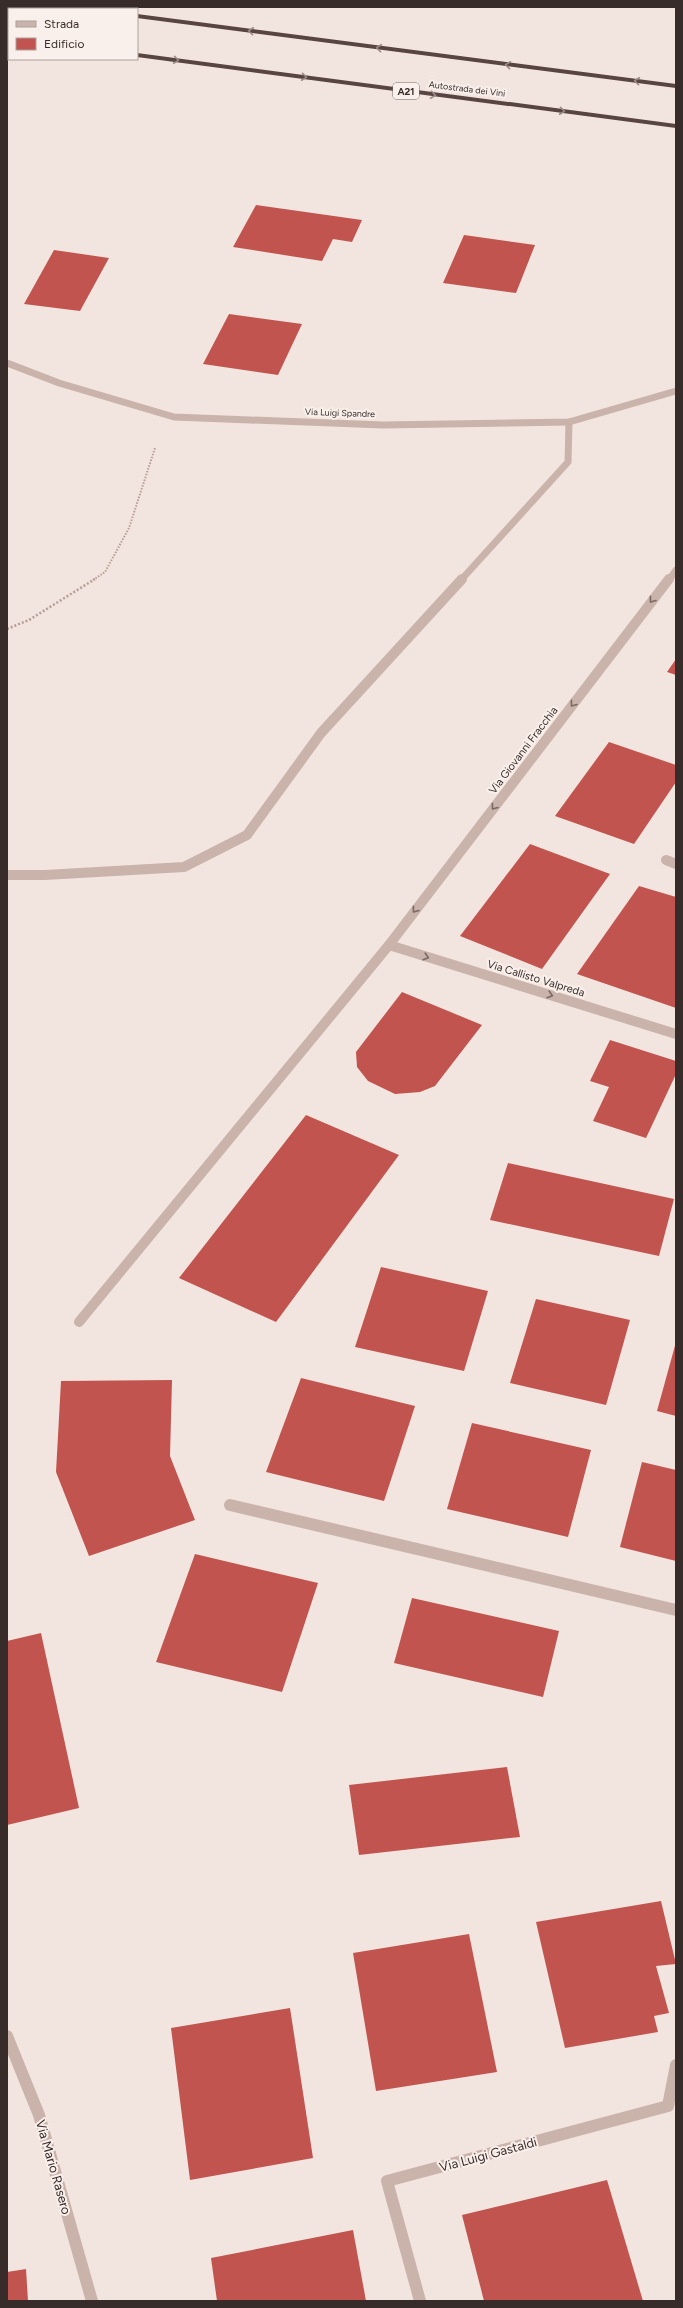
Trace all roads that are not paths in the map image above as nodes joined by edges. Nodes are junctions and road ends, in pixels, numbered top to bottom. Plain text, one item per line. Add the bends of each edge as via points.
1 (138, 16) edge
2 (138, 55) edge
3 (676, 86) edge
4 (676, 126) edge
5 (7, 363) edge
6 (676, 391) edge
7 (569, 422) junction
8 (676, 570) edge
9 (666, 860) dead end
10 (676, 864) edge
11 (7, 875) edge
12 (388, 945) junction
13 (676, 1034) edge
14 (79, 1322) dead end
15 (230, 1505) dead end
16 (676, 1610) edge
17 (7, 2036) edge
18 (676, 2065) edge
19 (92, 2301) edge
20 (420, 2301) edge

3 -> 1 highway
2 -> 4 highway, Autostrada dei Vini / A21
5 - 7 street, Via Luigi Spandre via 59,384 174,417 383,425
6 - 7 street, Via Luigi Spandre
7 - 11 street via 568,462 321,733 247,835 184,867
8 -> 12 street, Via Giovanni Fracchia
9 - 10 street
12 -> 13 street, Via Callisto Valpreda
12 - 14 street, Via Giovanni Fracchia
15 - 16 street
17 - 19 street, Via Mario Rasero via 39,2115
18 - 20 street, Via Luigi Gastaldi via 668,2106 387,2181

